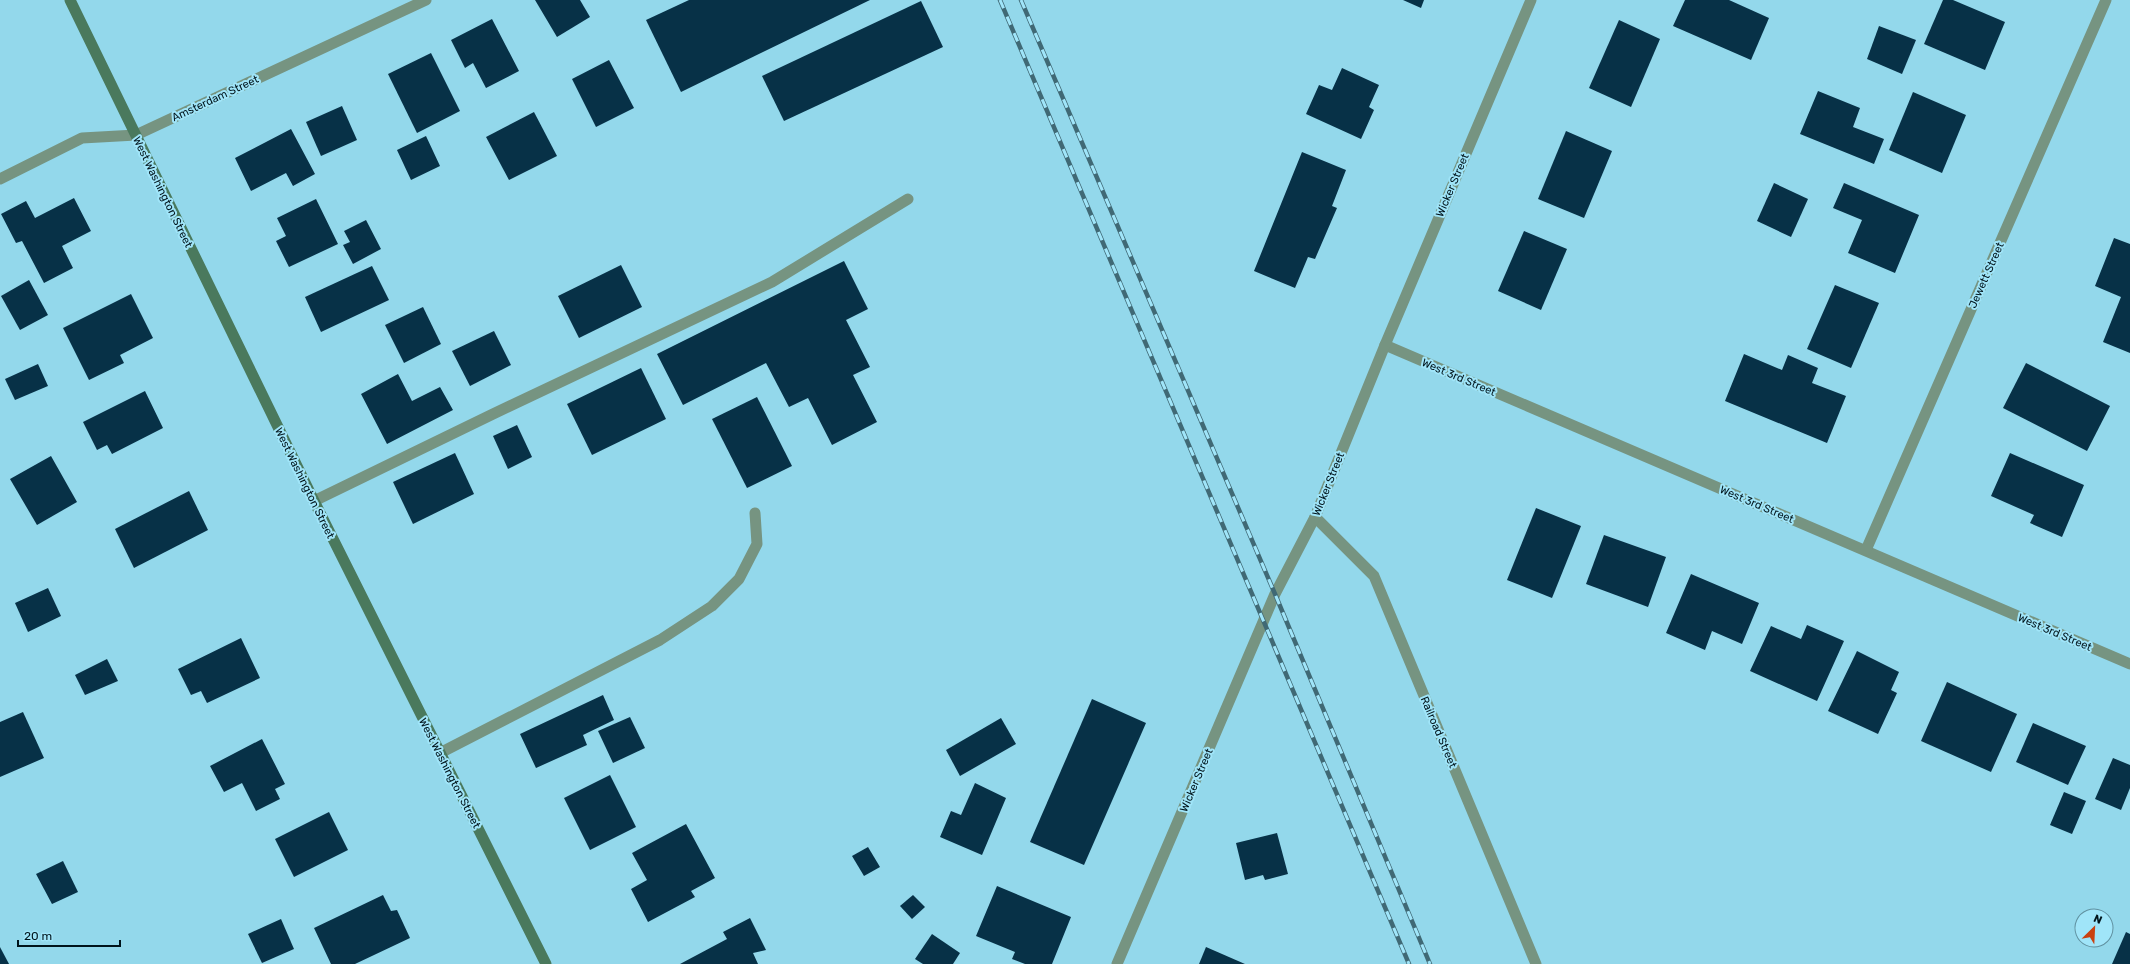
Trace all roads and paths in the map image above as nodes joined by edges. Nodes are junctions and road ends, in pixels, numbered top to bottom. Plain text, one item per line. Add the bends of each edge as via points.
1 (70, 0) edge
2 (426, 0) edge
3 (1531, 0) edge
4 (2106, 0) edge
5 (136, 135) junction
6 (0, 179) edge
7 (908, 199) dead end
8 (1385, 345) junction
9 (314, 501) junction
10 (755, 514) dead end
11 (1315, 517) junction
12 (1866, 550) junction
13 (2130, 664) edge
14 (440, 753) junction
15 (546, 964) edge
16 (1117, 964) edge
17 (1536, 964) edge

1 - 5 main road, West Washington Street
2 - 5 street, Amsterdam Street
3 - 8 street, Wicker Street
4 - 12 street, Jewett Street
5 - 6 street, Amsterdam Street via 82,138
5 - 9 main road, West Washington Street
7 - 9 street via 772,282
8 - 11 street, Wicker Street
8 - 12 street, West 3rd Street
9 - 14 main road, West Washington Street
10 - 14 street via 758,544 739,579 712,606 660,640
11 - 16 street, Wicker Street via 1275,594
11 - 17 street, Railroad Street via 1374,576
12 - 13 street, West 3rd Street
14 - 15 main road, West Washington Street

